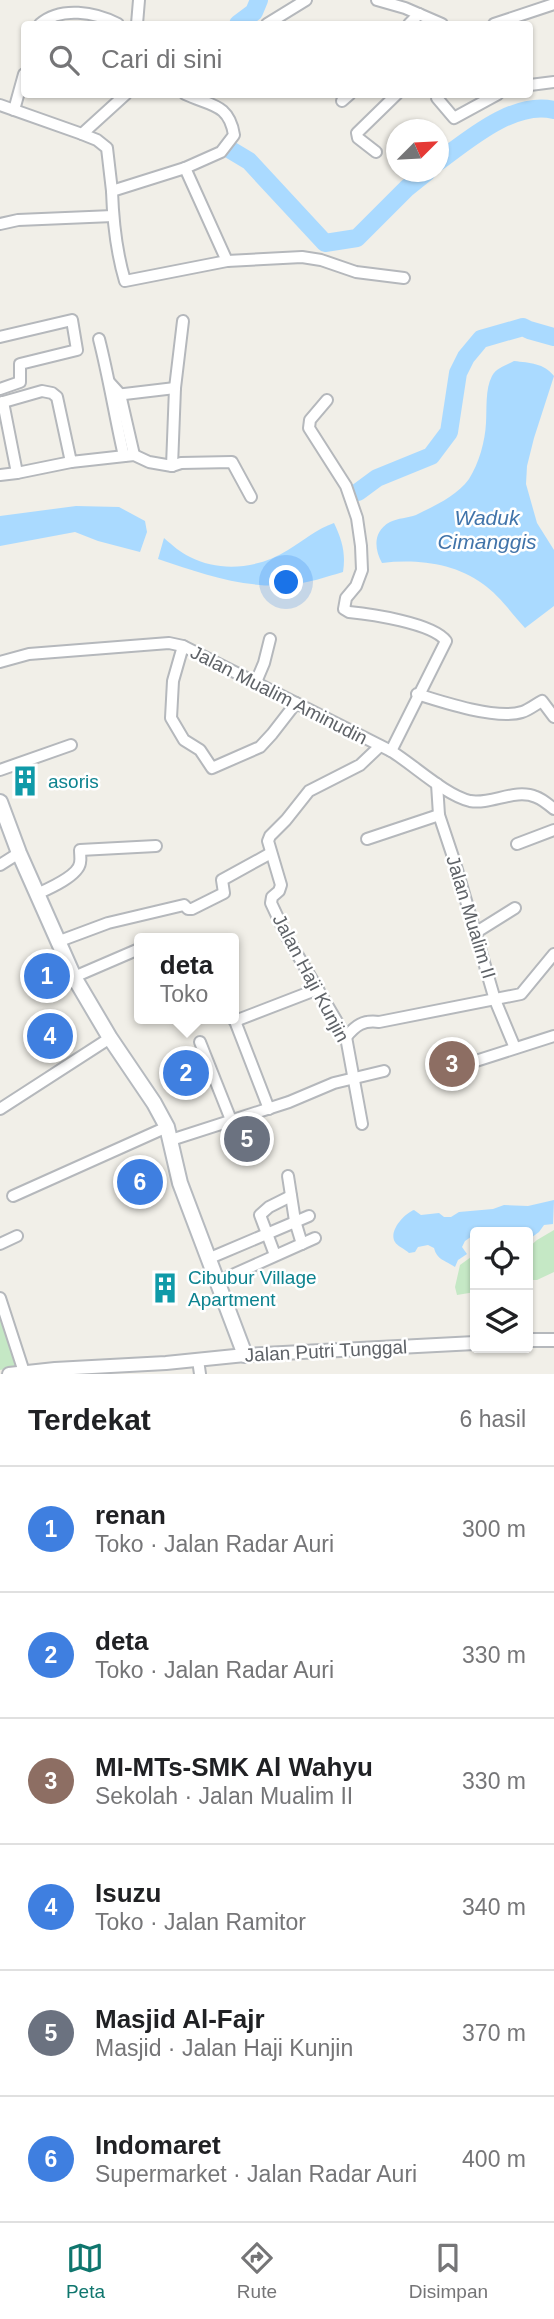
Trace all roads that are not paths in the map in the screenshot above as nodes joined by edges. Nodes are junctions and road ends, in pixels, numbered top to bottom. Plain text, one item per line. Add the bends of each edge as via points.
1 (139, 0) edge
2 (306, 0) edge
3 (377, 0) edge
4 (393, 2) edge
5 (554, 4) edge
6 (419, 14) junction
7 (44, 21) edge
8 (109, 21) edge
9 (137, 21) edge
10 (272, 21) edge
11 (412, 21) edge
12 (435, 21) edge
13 (503, 21) edge
14 (554, 82) edge
15 (21, 85) edge
16 (533, 85) edge
17 (122, 98) edge
18 (195, 98) edge
19 (393, 98) edge
20 (437, 98) dead end
21 (482, 98) edge
22 (0, 106) edge
23 (14, 110) junction
24 (81, 134) junction
25 (376, 152) dead end
26 (185, 168) junction
27 (112, 191) junction
28 (113, 216) junction
29 (0, 223) edge
30 (227, 261) junction
31 (404, 278) dead end
32 (183, 321) dead end
33 (0, 337) edge
34 (99, 339) dead end
35 (175, 388) junction
36 (0, 389) edge
37 (115, 395) junction
38 (327, 400) dead end
39 (2, 403) edge
40 (129, 456) junction
41 (71, 462) junction
42 (172, 466) junction
43 (18, 473) junction
44 (0, 475) edge
45 (251, 497) dead end
46 (270, 639) dead end
47 (183, 646) junction
48 (0, 662) edge
49 (256, 682) junction
50 (417, 694) junction
51 (296, 703) junction
52 (554, 717) edge
53 (71, 745) dead end
54 (386, 749) junction
55 (0, 770) edge
56 (437, 784) junction
57 (0, 802) edge
58 (554, 809) edge
59 (439, 815) junction
60 (554, 830) edge
61 (368, 839) dead end
62 (517, 844) dead end
63 (156, 846) dead end
64 (19, 853) junction
65 (271, 853) junction
66 (0, 865) edge
67 (37, 894) junction
68 (515, 908) dead end
69 (475, 933) junction
70 (57, 942) junction
71 (134, 951) edge
72 (552, 960) edge
73 (74, 976) junction
74 (318, 989) junction
75 (495, 1000) junction
76 (239, 1016) edge
77 (233, 1024) edge
78 (554, 1036) edge
79 (346, 1037) junction
80 (110, 1038) junction
81 (200, 1042) dead end
82 (515, 1048) junction
83 (457, 1067) dead end
84 (384, 1071) dead end
85 (354, 1077) junction
86 (0, 1109) edge
87 (269, 1109) junction
88 (231, 1120) junction
89 (362, 1124) dead end
90 (169, 1134) junction
91 (288, 1176) dead end
92 (13, 1196) dead end
93 (291, 1196) junction
94 (309, 1216) dead end
95 (295, 1221) junction
96 (266, 1234) junction
97 (17, 1236) dead end
98 (315, 1238) dead end
99 (0, 1244) edge
100 (302, 1244) junction
101 (275, 1255) junction
102 (210, 1258) junction
103 (219, 1281) junction
104 (0, 1298) edge
105 (533, 1340) edge
106 (554, 1340) edge
107 (470, 1343) edge
108 (246, 1355) junction
109 (198, 1360) junction
110 (24, 1372) junction
111 (56, 1372) edge
112 (9, 1374) edge
113 (200, 1374) edge

1 - 9 street
2 - 10 street
3 - 4 street
4 - 6 street
5 - 13 street
6 - 11 street
6 - 12 street
7 - 8 street via 53,15 84,13
14 - 16 street
15 - 23 street
17 - 24 street
18 - 26 street via 222,109 233,135 221,152
19 - 25 street via 357,133
20 - 21 street via 454,118
22 - 23 street
23 - 24 street
24 - 27 street via 107,148
26 - 27 street
26 - 30 street
27 - 28 street
28 - 29 street
28 - 30 street via 125,281
30 - 31 street via 302,257 356,272
32 - 35 street
33 - 36 street via 72,320 76,349 20,364 20,382
34 - 37 street
35 - 37 street
35 - 42 street
37 - 40 street
38 - 50 street, Jalan Mualim Aminudin via 309,428 346,486 361,546 362,570 344,603 349,612 394,618 444,637 446,644
39 - 41 street via 43,391 57,397
39 - 43 street
40 - 41 street
40 - 42 street
41 - 43 street
42 - 45 street via 232,462
43 - 44 street
46 - 49 street
47 - 48 street, Jalan Mualim Aminudin via 169,643 41,653
47 - 49 street, Jalan Mualim Aminudin
47 - 51 street via 173,681 171,718 184,740 200,750 212,768 260,747
49 - 51 street, Jalan Mualim Aminudin
50 - 52 street via 486,711 517,712 542,701
50 - 54 street, Jalan Mualim Aminudin
51 - 54 street, Jalan Mualim Aminudin
53 - 55 street
54 - 56 street, Jalan Mualim Aminudin
54 - 65 street via 308,793 270,836
56 - 58 street, Jalan Mualim Aminudin via 469,801 531,795
56 - 59 street, Jalan Mualim II
57 - 64 main road
59 - 61 street
59 - 69 street, Jalan Mualim II
60 - 62 street
63 - 67 street via 80,850 78,869
64 - 66 street
64 - 67 main road
65 - 70 street via 222,880 223,894 192,909 184,905 108,923
65 - 74 street, Jalan Haji Kunjin via 281,885 271,903
67 - 70 main road
68 - 69 street
69 - 75 street, Jalan Mualim II
70 - 73 main road
71 - 73 street
72 - 75 street via 524,992
73 - 80 main road
74 - 76 street
74 - 79 street, Jalan Haji Kunjin
75 - 79 street via 366,1021
75 - 82 street, Jalan Mualim II
77 - 87 street
78 - 82 street
79 - 85 street, Jalan Haji Kunjin
80 - 86 street
80 - 90 main road
81 - 88 street
82 - 83 street
84 - 85 street
85 - 87 street
85 - 89 street, Jalan Haji Kunjin
87 - 88 street
88 - 90 street
90 - 92 street
90 - 102 main road via 180,1183
91 - 93 street
93 - 95 street
93 - 96 street via 261,1214
94 - 95 street
95 - 96 street
95 - 100 street
96 - 101 street
96 - 102 street
97 - 99 street
98 - 100 street
100 - 101 street
101 - 103 street
102 - 103 main road
103 - 108 main road
104 - 110 street
105 - 106 street
107 - 108 street, Jalan Putri Tunggal
108 - 109 street, Jalan Putri Tunggal
109 - 111 street, Jalan Putri Tunggal
109 - 113 street
110 - 111 street, Jalan Putri Tunggal
110 - 112 street, Jalan Putri Tunggal

